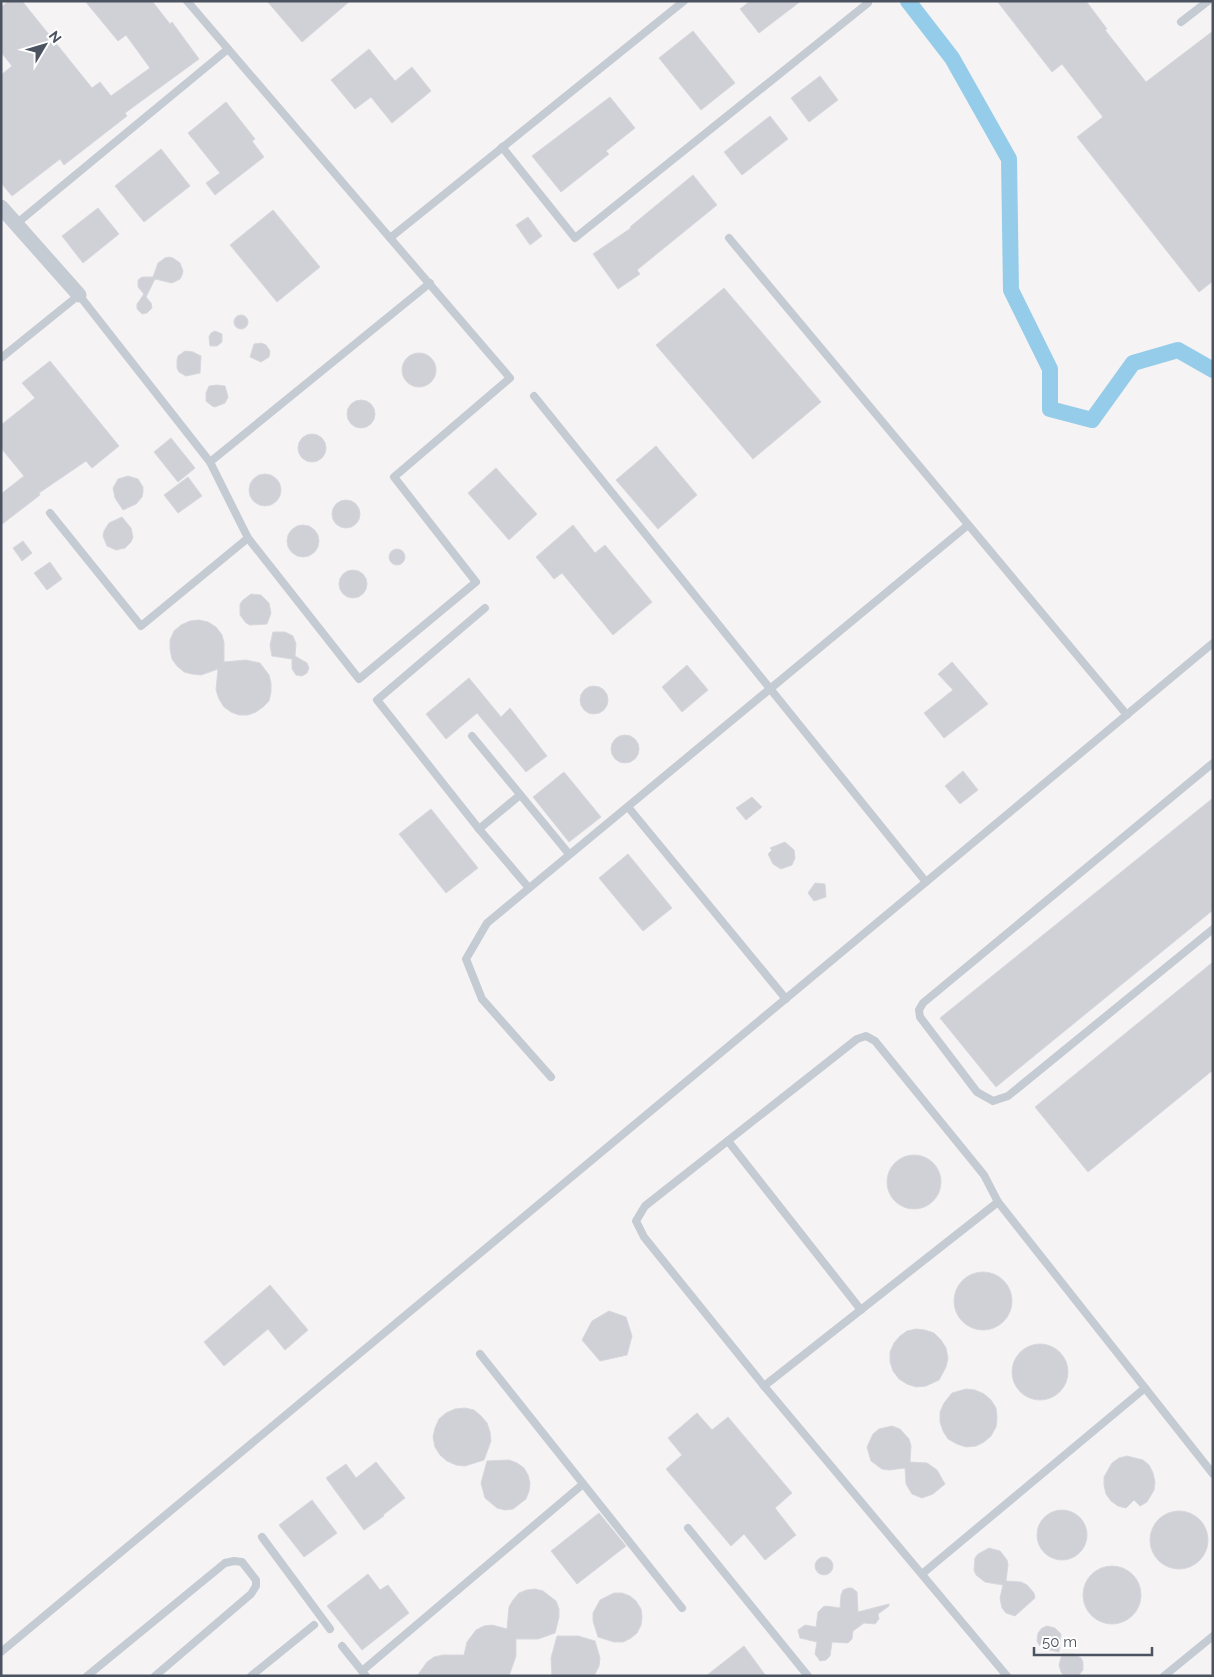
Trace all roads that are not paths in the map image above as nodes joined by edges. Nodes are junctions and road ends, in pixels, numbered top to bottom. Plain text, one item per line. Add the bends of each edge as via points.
1 (187, 1) edge
2 (684, 1) edge
3 (867, 1) edge
4 (1208, 1) edge
5 (1182, 22) dead end
6 (228, 50) junction
7 (502, 147) junction
8 (1, 208) edge
9 (16, 224) junction
10 (390, 238) junction
11 (728, 238) dead end
12 (430, 283) junction
13 (79, 295) junction
14 (1, 358) edge
15 (534, 396) dead end
16 (210, 462) junction
17 (50, 513) dead end
18 (968, 525) junction
19 (248, 538) junction
20 (485, 608) dead end
21 (1213, 643) edge
22 (770, 688) junction
23 (1127, 715) junction
24 (472, 736) dead end
25 (1213, 764) edge
26 (520, 795) junction
27 (628, 807) junction
28 (479, 829) junction
29 (569, 854) junction
30 (926, 882) junction
31 (529, 888) junction
32 (1213, 929) edge
33 (786, 999) junction
34 (551, 1077) dead end
35 (728, 1141) junction
36 (998, 1202) junction
37 (861, 1310) junction
38 (480, 1354) dead end
39 (764, 1386) junction
40 (1145, 1388) junction
41 (1213, 1474) edge
42 (583, 1484) junction
43 (688, 1528) dead end
44 (262, 1537) dead end
45 (922, 1574) junction
46 (682, 1608) dead end
47 (314, 1625) dead end
48 (330, 1629) dead end
49 (1213, 1636) edge
50 (342, 1646) dead end
51 (1, 1652) edge
52 (364, 1673) edge
53 (87, 1676) edge
54 (155, 1676) edge
55 (251, 1676) edge
56 (808, 1676) edge
57 (1007, 1676) edge
58 (1164, 1676) edge

1 - 6 lane
2 - 7 lane
3 - 7 lane via 861,10 575,238
4 - 5 lane
6 - 9 lane
6 - 10 lane
7 - 10 lane
8 - 9 street
9 - 13 street
10 - 12 lane
11 - 18 lane
12 - 16 lane
12 - 19 lane via 510,378 394,477 476,582 358,679
13 - 14 lane
13 - 16 lane
15 - 22 lane
16 - 19 lane
17 - 19 lane via 141,626
18 - 22 lane
18 - 23 lane
20 - 28 lane via 377,700
21 - 23 lane
22 - 27 lane
22 - 30 lane
23 - 30 lane
24 - 26 lane
25 - 32 lane via 923,1003 920,1017 978,1092 993,1101 1008,1096
26 - 28 lane
26 - 29 lane
27 - 29 lane
27 - 33 lane
28 - 31 lane
29 - 31 lane
30 - 33 lane
31 - 34 lane via 486,923 466,959 482,999
33 - 51 lane
35 - 36 lane via 857,1039 866,1036 875,1041 984,1175
35 - 37 lane
35 - 39 lane via 645,1206 636,1220 644,1237
36 - 37 lane
36 - 40 lane
37 - 39 lane
38 - 42 lane
39 - 45 lane
40 - 41 lane
40 - 45 lane
42 - 46 lane
42 - 52 lane
43 - 56 lane
44 - 48 lane
45 - 57 lane
47 - 55 lane
49 - 58 lane
50 - 52 lane
53 - 54 lane via 225,1563 242,1562 256,1580 251,1594

